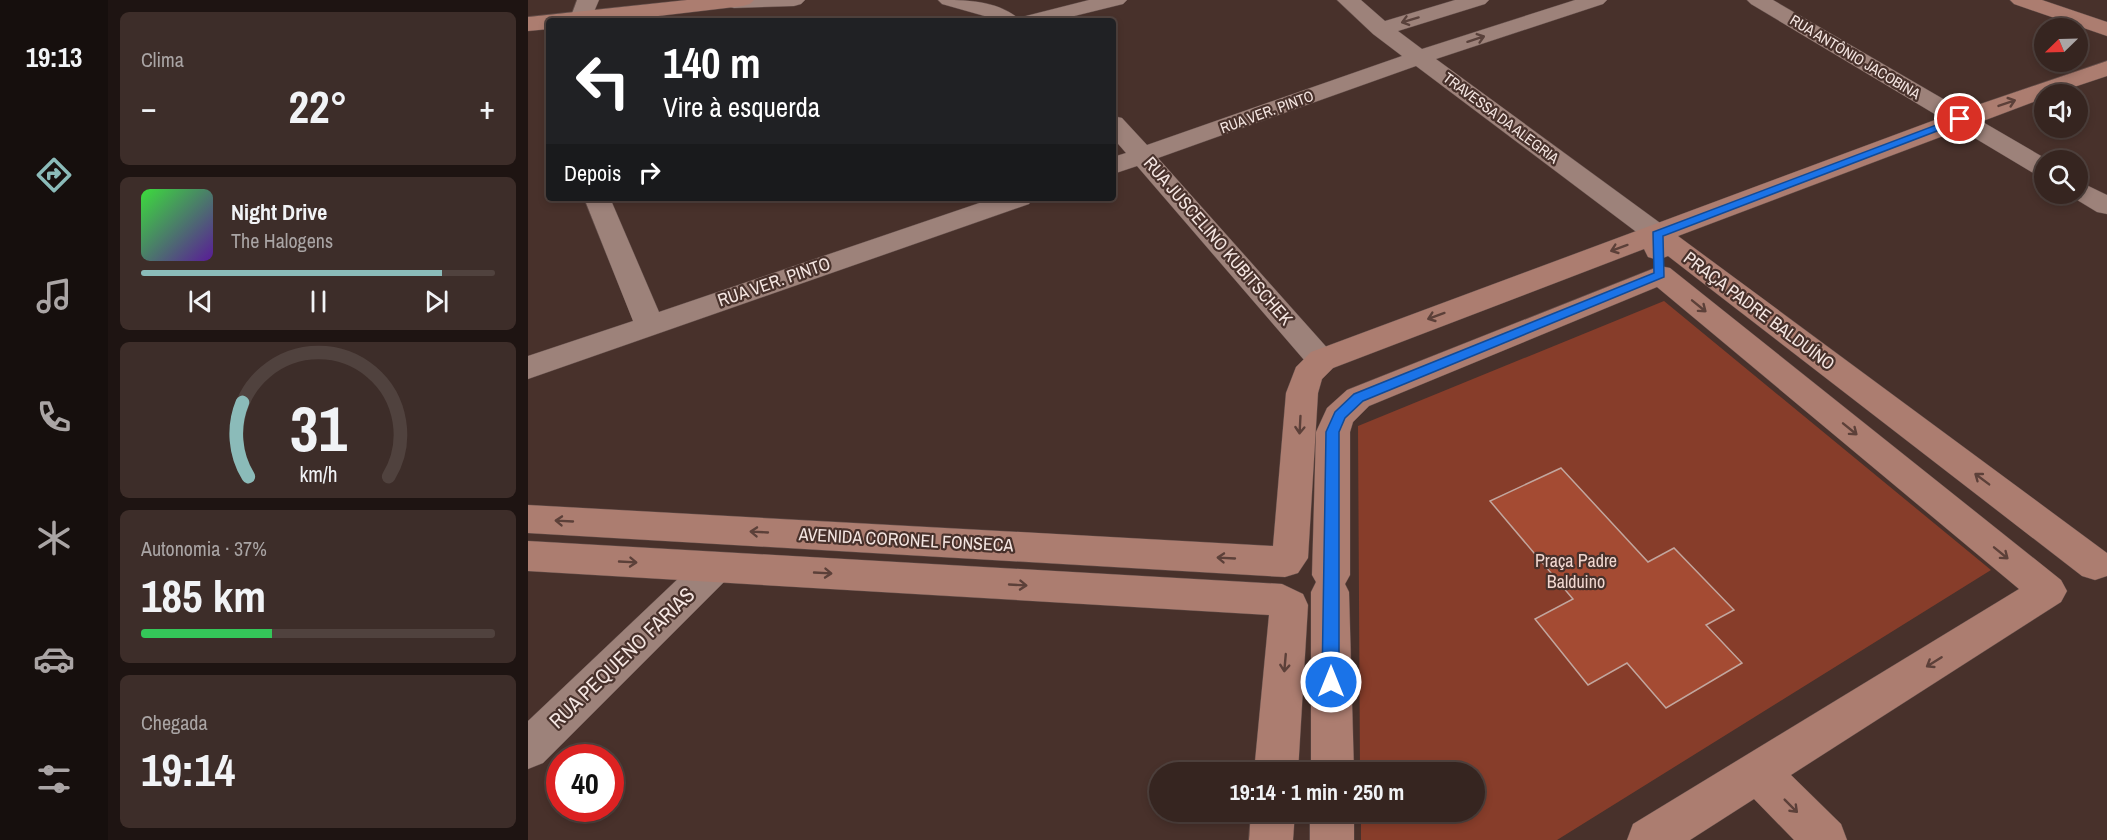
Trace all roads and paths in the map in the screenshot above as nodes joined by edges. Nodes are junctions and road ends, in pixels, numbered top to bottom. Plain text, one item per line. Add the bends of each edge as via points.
1 (794, 0) edge
2 (949, 0) edge
3 (1116, 0) edge
4 (1348, 0) edge
5 (1478, 0) edge
6 (1596, 0) edge
7 (1758, 0) edge
8 (2021, 0) edge
9 (738, 1) edge
10 (576, 13) edge
11 (1005, 18) edge
12 (1039, 18) edge
13 (546, 22) edge
14 (528, 24) edge
15 (1381, 29) junction
16 (2107, 29) edge
17 (1420, 57) junction
18 (2107, 68) edge
19 (1960, 119) junction
20 (1116, 126) edge
21 (1143, 156) junction
22 (2034, 163) edge
23 (1116, 165) edge
24 (2088, 195) edge
25 (598, 201) edge
26 (1011, 201) edge
27 (2107, 206) edge
28 (1657, 234) junction
29 (1660, 274) junction
30 (650, 325) junction
31 (1322, 360) junction
32 (528, 368) edge
33 (528, 519) edge
34 (528, 556) edge
35 (1287, 560) junction
36 (2103, 565) edge
37 (715, 567) junction
38 (1331, 583) junction
39 (2048, 591) junction
40 (1286, 603) junction
41 (528, 749) edge
42 (1277, 762) edge
43 (1332, 762) edge
44 (1757, 772) junction
45 (1272, 822) edge
46 (1332, 822) edge
47 (1271, 840) edge
48 (1332, 840) edge
49 (1649, 840) edge
50 (1825, 840) edge

1 - 9 street
2 - 11 street via 996,12
3 - 12 street
4 - 15 street, TRAVESSA DA ALEGRIA
5 -> 15 street
17 -> 6 street, RUA VER. PINTO
7 - 19 street, RUA ANTÔNIO JACOBINA
8 - 16 street
9 - 10 street
13 - 14 street
15 - 17 street, TRAVESSA DA ALEGRIA
17 - 21 street, RUA VER. PINTO
17 - 28 street, TRAVESSA DA ALEGRIA
19 -> 18 street
19 - 22 street, RUA ANTÔNIO JACOBINA
19 - 28 street
20 - 21 street, RUA JUSCELINO KUBITSCHEK
21 - 23 street, RUA VER. PINTO
21 - 31 street, RUA JUSCELINO KUBITSCHEK
24 - 27 street
25 - 30 street
26 - 30 street, RUA VER. PINTO
28 - 29 street
28 -> 31 street
36 -> 28 street, PRAÇA PADRE BALDUÍNO
29 - 38 street, PRAÇA PADRE BALDUÍNO via 1358,398 1339,416 1333,432
29 -> 39 street, PRAÇA PADRE BALDUÍNO
30 - 32 street, RUA VER. PINTO
31 -> 35 street via 1307,375 1302,393
35 -> 33 street, AVENIDA CORONEL FONSECA
34 -> 37 street, AVENIDA CORONEL FONSECA
35 - 38 street via 1310,557 1319,561
35 - 40 street via 1272,580 1276,594
36 - 39 street, PRAÇA PADRE BALDUÍNO
37 -> 40 street, AVENIDA CORONEL FONSECA
37 - 41 street, RUA PEQUENO FARIAS
38 - 40 street via 1325,598 1309,606
38 - 43 street, PRAÇA PADRE BALDUÍNO
39 -> 44 street, PRAÇA PADRE BALDUÍNO
40 -> 42 street
44 - 49 street, PRAÇA PADRE BALDUÍNO
44 -> 50 street
45 - 47 street
46 - 48 street

